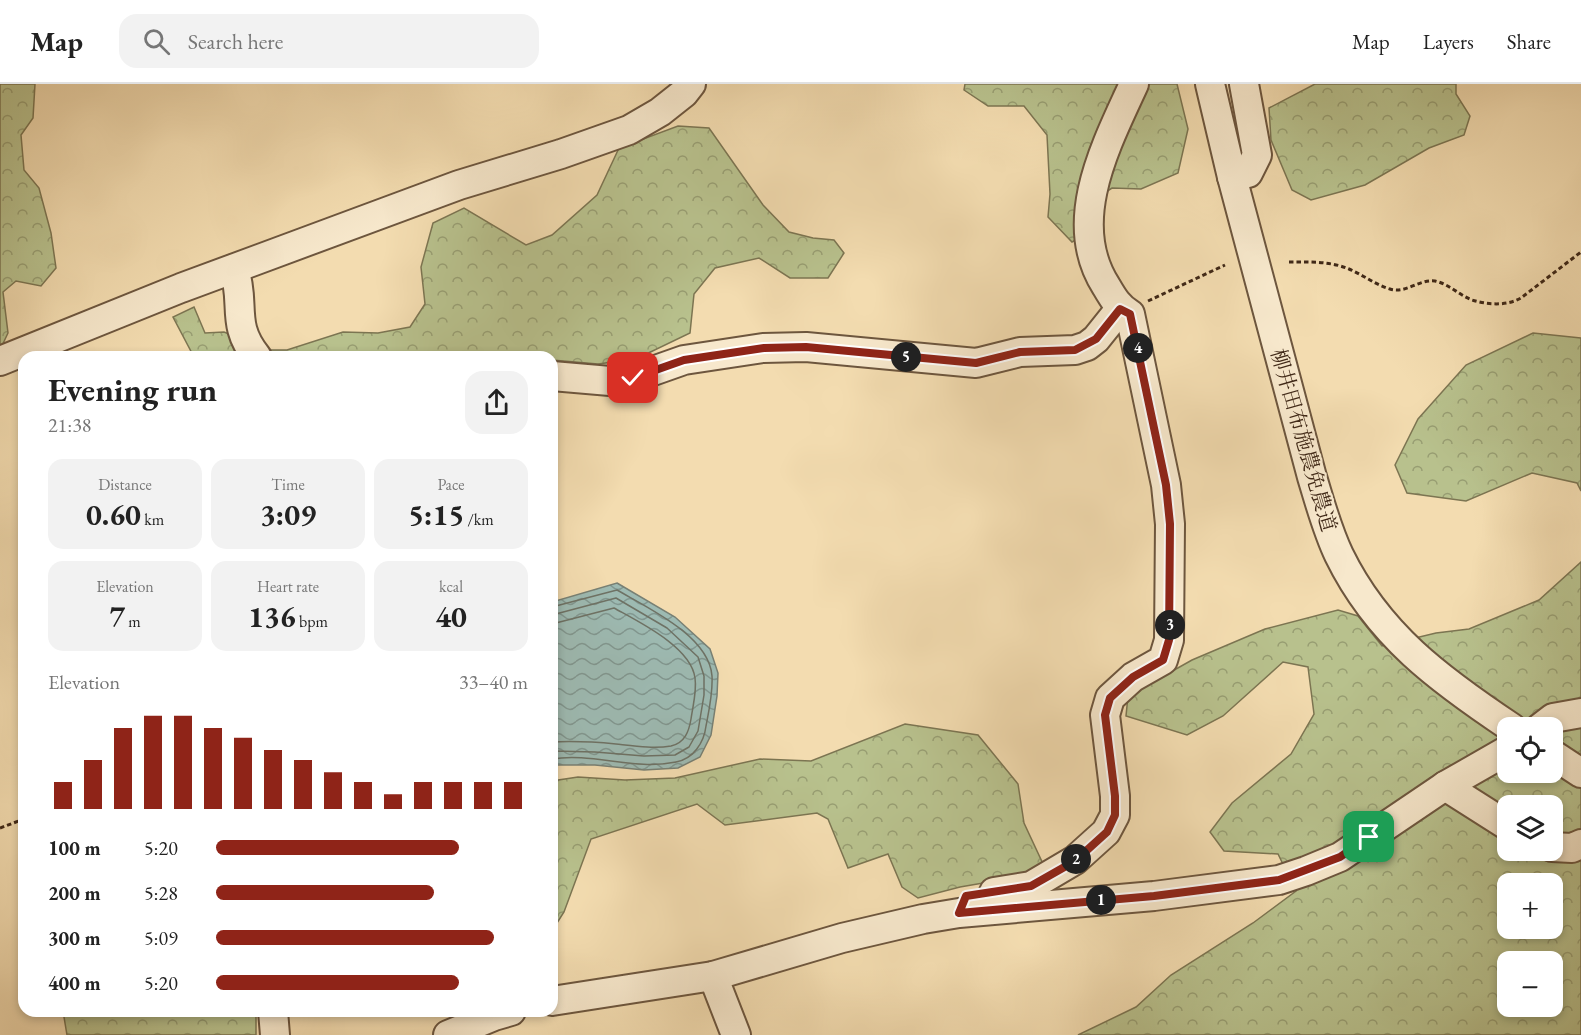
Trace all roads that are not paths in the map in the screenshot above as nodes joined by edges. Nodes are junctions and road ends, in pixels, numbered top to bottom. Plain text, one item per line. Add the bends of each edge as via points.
1 (691, 84) edge
2 (1134, 84) edge
3 (1210, 84) edge
4 (1244, 84) edge
5 (1232, 177) junction
6 (234, 269) junction
7 (1125, 311) junction
8 (25, 351) edge
9 (252, 351) edge
10 (18, 354) edge
11 (0, 361) edge
12 (558, 377) edge
13 (1581, 713) edge
14 (1559, 717) edge
15 (1497, 718) edge
16 (1497, 756) edge
17 (1563, 761) edge
18 (1581, 773) edge
19 (1445, 786) junction
20 (1497, 819) edge
21 (1581, 844) edge
22 (1563, 848) edge
23 (959, 913) junction
24 (713, 976) junction
25 (558, 1000) edge
26 (274, 1017) edge
27 (493, 1017) edge
28 (275, 1035) edge
29 (448, 1035) edge
30 (736, 1035) edge

1 - 6 street via 660,112 629,130 459,185
2 - 7 street via 1094,182 1089,214 1090,245 1099,275
3 - 5 street, 柳井田布施農免農道
4 - 5 street via 1257,155 1248,172
5 - 15 street, 柳井田布施農免農道 via 1312,477 1339,554 1386,626 1419,660
6 - 8 street
6 - 9 street via 239,284 239,321
7 - 12 street via 1081,348 1020,352 976,363 817,348 774,348 684,360 633,378 609,381
7 - 23 street via 1166,485 1170,524 1169,640 1163,660 1133,677 1110,698 1105,715 1115,815 1107,832 1075,861 1031,886 966,896
10 - 11 street
13 - 14 street
16 - 19 street
17 - 18 street
19 - 20 street
19 - 23 street via 1340,857 1279,880 1154,896
21 - 22 street
23 - 24 street via 842,938
24 - 25 street
24 - 30 street
26 - 28 street
27 - 29 street

